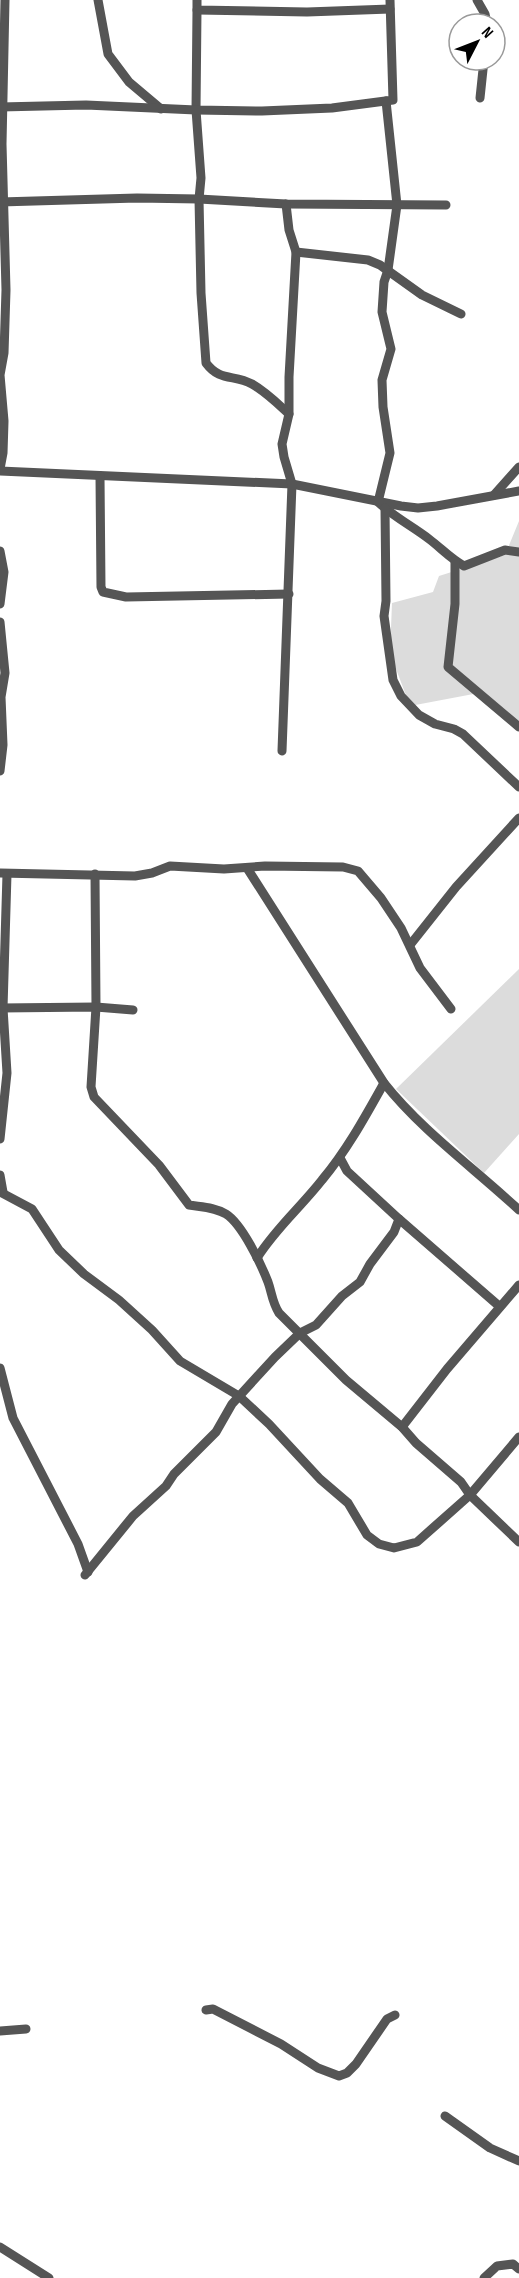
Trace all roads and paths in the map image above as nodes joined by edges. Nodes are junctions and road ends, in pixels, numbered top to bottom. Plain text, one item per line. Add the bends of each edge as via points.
1 (5, 0) edge
2 (98, 0) edge
3 (291, 0) edge
4 (390, 4) edge
5 (197, 5) edge
6 (291, 11) junction
7 (483, 72) edge
8 (480, 98) dead end
9 (386, 101) junction
10 (1, 107) edge
11 (161, 109) junction
12 (196, 110) junction
13 (199, 199) junction
14 (2, 202) edge
15 (286, 204) junction
16 (397, 205) junction
17 (446, 205) dead end
18 (296, 252) junction
19 (388, 270) junction
20 (461, 314) dead end
21 (289, 414) junction
22 (519, 467) edge
23 (0, 470) edge
24 (100, 477) junction
25 (292, 484) junction
26 (519, 491) edge
27 (494, 495) junction
28 (382, 505) junction
29 (0, 551) edge
30 (519, 552) edge
31 (455, 561) junction
32 (289, 594) junction
33 (0, 604) edge
34 (0, 622) edge
35 (519, 727) edge
36 (282, 751) dead end
37 (0, 771) edge
38 (519, 787) edge
39 (519, 818) edge
40 (247, 867) junction
41 (3, 873) edge
42 (95, 874) junction
43 (410, 945) junction
44 (2, 960) edge
45 (96, 1007) junction
46 (1, 1008) edge
47 (451, 1009) dead end
48 (133, 1010) dead end
49 (384, 1083) junction
50 (0, 1138) edge
51 (340, 1158) junction
52 (0, 1175) edge
53 (2, 1192) edge
54 (519, 1210) edge
55 (399, 1220) junction
56 (257, 1258) junction
57 (519, 1285) edge
58 (499, 1306) junction
59 (300, 1333) junction
60 (0, 1368) edge
61 (239, 1396) junction
62 (402, 1427) junction
63 (519, 1437) edge
64 (470, 1495) junction
65 (519, 1542) edge
66 (206, 2010) dead end
67 (395, 2015) dead end
68 (26, 2029) dead end
69 (0, 2031) edge
70 (445, 2116) dead end
71 (519, 2161) edge
72 (0, 2247) edge
73 (519, 2269) edge
74 (49, 2278) edge
75 (484, 2278) edge

1 - 10 street
2 - 11 street via 108,54 129,82
3 - 6 street
4 - 6 street
4 - 9 street via 393,100
5 - 6 street
5 - 12 street
7 - 8 street
9 - 12 street via 301,110
9 - 16 street
10 - 11 street via 86,105
10 - 14 street
11 - 12 street
12 - 13 street
13 - 14 street
13 - 15 street
13 - 21 street via 206,363 223,377 250,382
14 - 23 street via 6,290 0,375 4,421
15 - 16 street
15 - 18 street
16 - 17 street
16 - 19 street
18 - 19 street via 368,260
18 - 21 street
19 - 20 street via 422,295
19 - 28 street via 382,312 391,349 382,380 382,407 390,453
21 - 25 street via 282,444
22 - 27 street
23 - 24 street
24 - 25 street
24 - 32 street via 103,592 126,597
25 - 28 street
25 - 32 street
26 - 27 street
27 - 28 street via 418,508
28 - 31 street
28 - 38 street via 384,616 393,680 401,696 419,715 463,734
29 - 33 street via 4,572
30 - 31 street via 504,550 464,566
31 - 35 street via 448,667
32 - 36 street
34 - 37 street via 5,673
39 - 43 street via 456,886
40 - 42 street via 170,866 135,876
40 - 43 street via 343,867 358,871 381,898
40 - 49 street
41 - 42 street
41 - 44 street
42 - 45 street
43 - 47 street via 420,968
44 - 46 street
45 - 46 street
45 - 48 street
45 - 56 street via 91,1087 94,1097 159,1165 189,1205 228,1215
46 - 50 street via 7,1073
49 - 51 street
49 - 54 street via 424,1126
51 - 55 street via 348,1171
51 - 56 street via 272,1234
52 - 53 street
53 - 61 street via 32,1209 59,1250 152,1330 180,1361
55 - 58 street
55 - 59 street via 360,1282 316,1325
56 - 59 street via 273,1304
57 - 58 street
58 - 62 street
59 - 61 street
59 - 62 street via 346,1380
60 - 61 street via 13,1418 78,1544 86,1574 133,1516 216,1432
61 - 64 street via 348,1503 367,1535 379,1544 394,1548 417,1542
62 - 64 street via 462,1482
63 - 64 street
64 - 65 street
66 - 67 street via 213,2009 339,2076 356,2064 387,2019
68 - 69 street
70 - 71 street via 490,2148
72 - 74 street
73 - 75 street via 513,2264 497,2266

